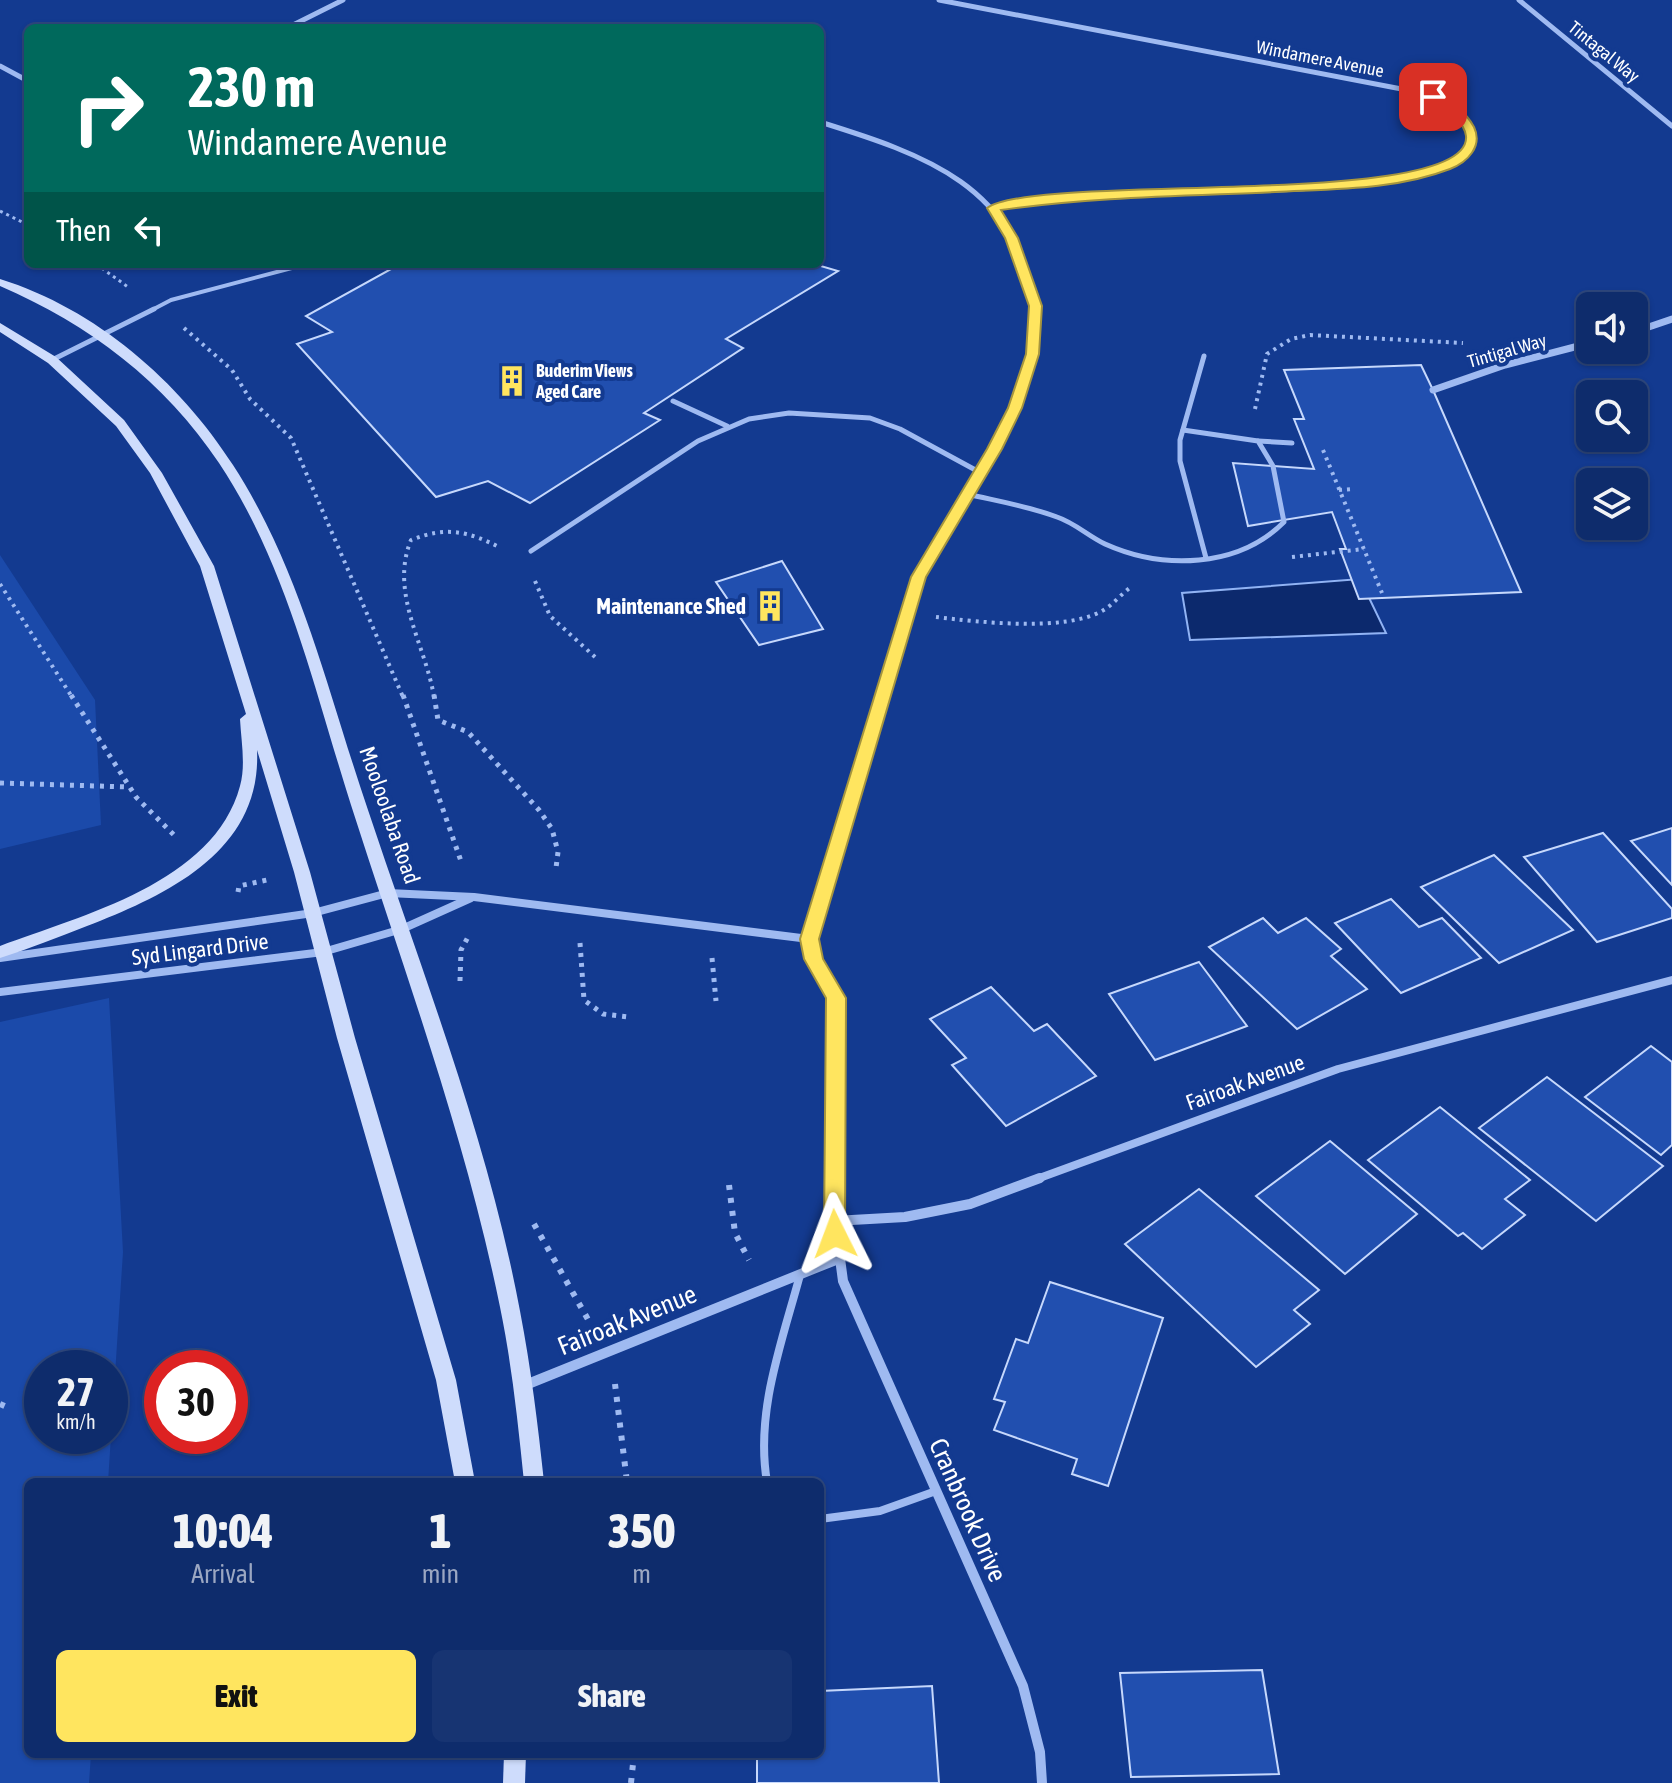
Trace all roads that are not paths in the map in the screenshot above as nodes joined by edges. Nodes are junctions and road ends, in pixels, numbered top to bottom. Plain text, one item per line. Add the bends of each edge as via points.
1 (343, 0) edge
2 (939, 0) edge
3 (1519, 0) edge
4 (295, 24) edge
5 (0, 66) edge
6 (24, 79) edge
7 (824, 123) edge
8 (1672, 126) edge
9 (993, 208) junction
10 (292, 268) edge
11 (0, 282) edge
12 (1672, 319) edge
13 (0, 327) edge
14 (1648, 327) edge
15 (102, 333) junction
16 (1576, 347) edge
17 (1204, 356) dead end
18 (52, 360) junction
19 (1433, 390) dead end
20 (673, 401) dead end
21 (727, 426) junction
22 (1183, 430) junction
23 (1258, 441) junction
24 (1292, 443) dead end
25 (981, 473) junction
26 (967, 494) junction
27 (531, 551) dead end
28 (1206, 558) junction
29 (246, 695) junction
30 (388, 893) junction
31 (474, 897) junction
32 (313, 913) junction
33 (402, 929) junction
34 (809, 939) junction
35 (323, 952) junction
36 (0, 955) edge
37 (1672, 980) edge
38 (0, 992) edge
39 (834, 1221) junction
40 (838, 1259) junction
41 (800, 1273) junction
42 (522, 1386) junction
43 (464, 1478) edge
44 (534, 1478) edge
45 (766, 1478) edge
46 (936, 1491) junction
47 (824, 1519) edge
48 (515, 1758) edge
49 (514, 1783) edge
50 (1042, 1783) edge

1 - 4 street
2 - 9 street, Windamere Avenue via 1412,91 1446,103 1472,135 1471,146 1447,166 1360,184 1059,198
3 - 8 street, Tintagal Way
5 - 6 street
7 - 9 street via 939,168
9 - 25 street via 1012,238 1028,283 1036,306 1036,330 1025,383
10 - 15 lane via 171,300
11 - 15 main road, Mooloolaba Road
12 - 14 street
13 - 18 main road
15 - 18 lane
15 - 30 main road, Mooloolaba Road via 181,405 244,494 265,535
16 - 19 street, Tintigal Way
17 - 22 lane
18 - 29 main road via 120,423 156,473 207,566
20 - 21 lane
21 - 25 lane via 789,413 870,418
21 - 27 lane
22 - 23 lane
22 - 28 lane via 1180,461
23 - 24 lane
23 - 28 lane via 1273,466 1284,522 1261,543
25 - 26 street
26 - 28 lane via 1060,518 1133,554
26 - 34 street via 918,577
29 - 32 main road
29 - 36 main road via 248,786 234,821 206,857 151,892
30 - 31 street, Syd Lingard Drive
30 - 32 street, Syd Lingard Drive
30 - 33 main road, Mooloolaba Road
31 - 33 street, Syd Lingard Drive
31 - 34 street, Syd Lingard Drive
32 - 35 main road
32 - 36 street, Syd Lingard Drive
33 - 35 street, Syd Lingard Drive
33 - 42 main road, Mooloolaba Road via 496,1239
34 - 39 street, Cranbrook Drive via 836,998
35 - 38 street, Syd Lingard Drive
35 - 43 main road via 446,1380
37 - 39 street, Fairoak Avenue via 1338,1069 970,1204 905,1217
39 - 40 street, Cranbrook Drive
40 - 41 street, Fairoak Avenue
40 - 46 street, Cranbrook Drive via 849,1296
41 - 42 street, Fairoak Avenue
41 - 45 lane via 762,1432
42 - 44 main road, Mooloolaba Road
46 - 47 lane via 902,1506
46 - 50 street, Cranbrook Drive via 1023,1686
48 - 49 main road

